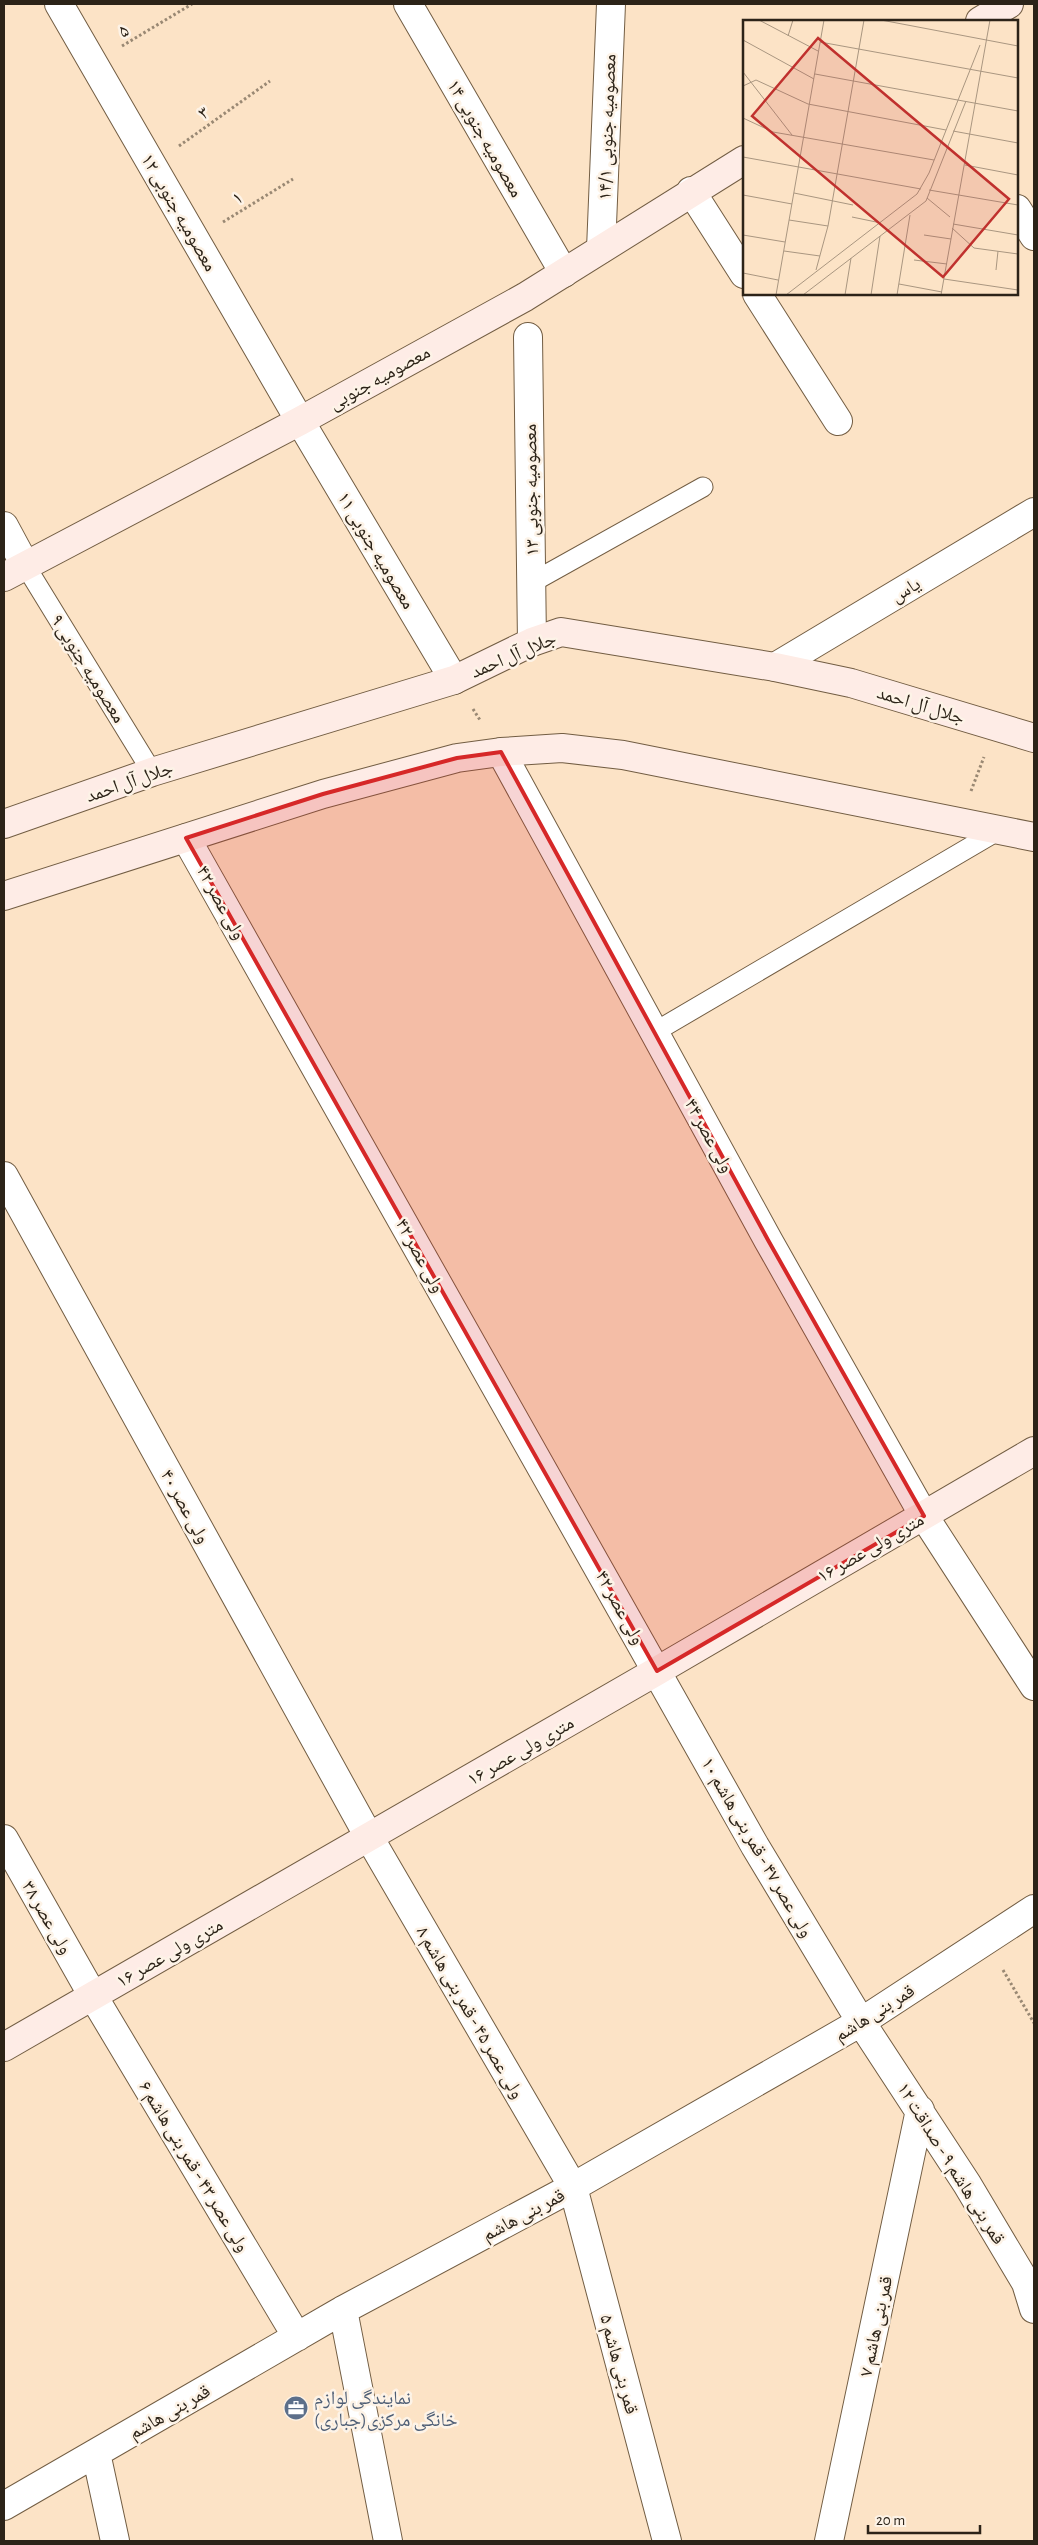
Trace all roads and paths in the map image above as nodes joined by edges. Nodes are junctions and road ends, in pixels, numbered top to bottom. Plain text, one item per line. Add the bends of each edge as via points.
1 (59, 4) edge
2 (192, 4) edge
3 (408, 4) edge
4 (610, 4) edge
5 (1009, 4) edge
6 (982, 20) edge
7 (94, 63) junction
8 (270, 81) dead end
9 (743, 161) edge
10 (152, 165) junction
11 (293, 179) dead end
12 (691, 191) junction
13 (1018, 211) edge
14 (1034, 236) edge
15 (195, 239) junction
16 (601, 250) junction
17 (743, 272) edge
18 (564, 273) junction
19 (758, 295) edge
20 (528, 337) dead end
21 (300, 421) junction
22 (838, 421) dead end
23 (703, 487) dead end
24 (1034, 512) edge
25 (4, 526) edge
26 (14, 571) edge
27 (531, 583) junction
28 (532, 642) junction
29 (775, 667) junction
30 (454, 680) junction
31 (996, 727) junction
32 (1034, 738) edge
33 (501, 752) junction
34 (152, 772) junction
35 (960, 822) junction
36 (4, 824) edge
37 (186, 838) junction
38 (1023, 838) edge
39 (4, 896) edge
40 (653, 1033) junction
41 (4, 1176) edge
42 (1034, 1451) edge
43 (924, 1516) junction
44 (657, 1672) junction
45 (1034, 1686) edge
46 (369, 1836) junction
47 (4, 1838) edge
48 (1034, 1908) edge
49 (985, 1941) junction
50 (93, 1996) junction
51 (860, 2022) junction
52 (1034, 2024) edge
53 (4, 2047) edge
54 (920, 2110) junction
55 (573, 2187) junction
56 (1034, 2309) edge
57 (343, 2310) junction
58 (297, 2337) junction
59 (96, 2453) junction
60 (7, 2497) edge
61 (116, 2541) edge
62 (388, 2541) edge
63 (667, 2541) edge
64 (829, 2541) edge

1 - 7 street, معصومیه جنوبی ۱۲
2 - 7 path, ۵
3 - 18 street, معصومیه جنوبی ۱۴
4 - 16 street, معصومیه جنوبی ۱۴/۱
5 - 6 street
7 - 10 street, معصومیه جنوبی ۱۲
8 - 10 path, ۳
9 - 12 street, معصومیه جنوبی
10 - 15 street, معصومیه جنوبی ۱۲
11 - 15 path, ۱
12 - 16 street, معصومیه جنوبی
12 - 17 street
13 - 14 street
15 - 21 street, معصومیه جنوبی ۱۲
16 - 18 street, معصومیه جنوبی
18 - 21 street, معصومیه جنوبی
19 - 22 street
20 - 27 street, معصومیه جنوبی ۱۳
21 - 26 street, معصومیه جنوبی
21 - 30 street, معصومیه جنوبی ۱۱
23 - 27 lane
24 - 29 street, یاس
25 - 26 street
26 - 34 lane, معصومیه جنوبی ۹
27 - 28 street, معصومیه جنوبی ۱۳
28 - 29 street, جلال آل احمد via 561,632
28 - 30 street, جلال آل احمد
29 - 31 street, جلال آل احمد via 851,683
30 - 33 path
30 - 34 street, جلال آل احمد
31 - 32 street, جلال آل احمد
31 - 35 path
33 - 35 street via 562,748 623,755
33 - 37 street via 457,758 324,794
33 - 40 street, ولی عصر ۴۴
34 - 36 street, جلال آل احمد
35 - 38 street
37 - 39 street
37 - 44 street, ولی عصر ۴۲
38 - 40 lane
40 - 43 street, ولی عصر ۴۴
41 - 46 street, ولی عصر ۴۰
42 - 43 street, ۱۶ متری ولی عصر
43 - 44 street, ۱۶ متری ولی عصر
43 - 45 street, ولی عصر ۴۴
44 - 46 street, ۱۶ متری ولی عصر
44 - 51 street, ولی عصر ۴۷ - قمر بنی هاشم ۱۰ via 755,1846
46 - 50 street, ۱۶ متری ولی عصر
46 - 55 street, ولی عصر ۴۵ - قمر بنی هاشم ۸
47 - 50 street, ولی عصر ۳۸
48 - 49 street, قمر بنی هاشم
49 - 51 street, قمر بنی هاشم
49 - 52 path
50 - 53 street, ۱۶ متری ولی عصر
50 - 58 street, ولی عصر ۴۳ - قمر بنی هاشم ۶
51 - 54 street, قمر بنی هاشم ۹ - صداقت ۱۲
51 - 55 street, قمر بنی هاشم
54 - 56 street, قمر بنی هاشم ۹ - صداقت ۱۲ via 1026,2283
54 - 64 street, قمر بنی هاشم ۷
55 - 57 street, قمر بنی هاشم
55 - 63 street, قمر بنی هاشم ۵
57 - 58 street, قمر بنی هاشم
57 - 62 street
58 - 59 street, قمر بنی هاشم
59 - 60 street, قمر بنی هاشم
59 - 61 street

